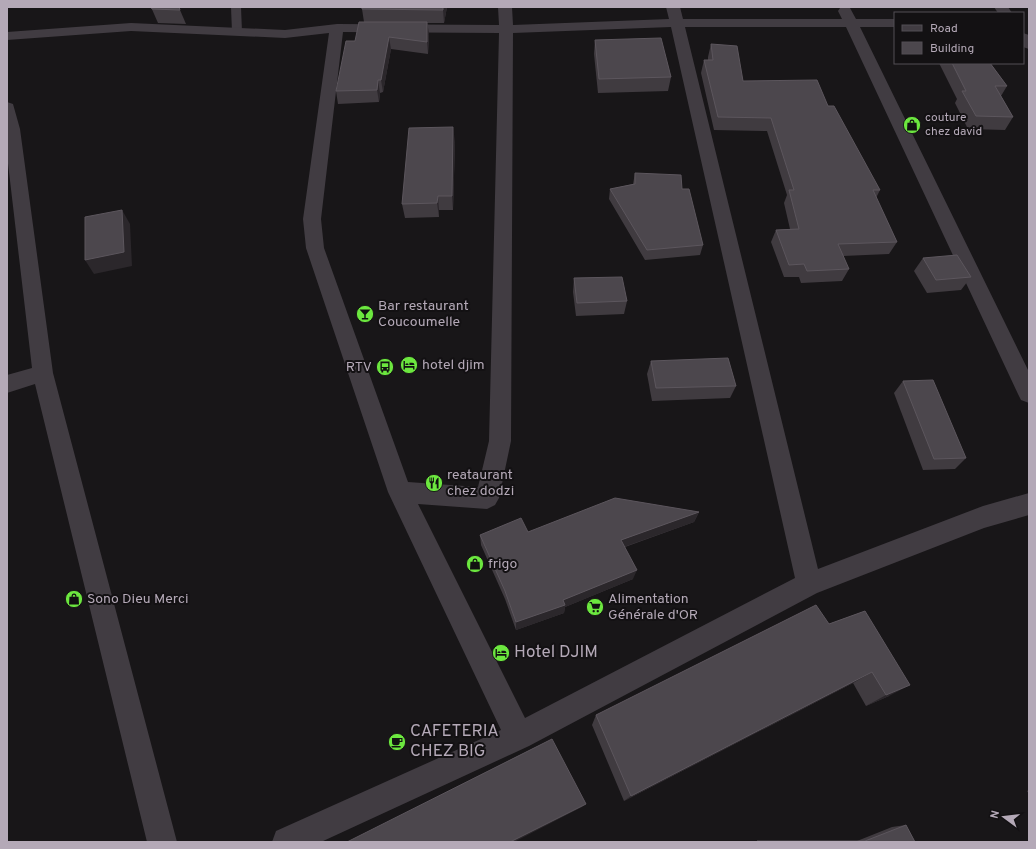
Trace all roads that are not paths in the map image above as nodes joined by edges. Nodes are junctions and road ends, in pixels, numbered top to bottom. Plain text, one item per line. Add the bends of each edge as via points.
1 (236, 7) edge
2 (505, 7) edge
3 (676, 15) edge
4 (847, 15) edge
5 (894, 23) edge
6 (337, 28) junction
7 (506, 29) junction
8 (237, 32) junction
9 (7, 36) edge
10 (7, 107) edge
11 (9, 130) edge
12 (44, 373) junction
13 (7, 384) edge
14 (1029, 394) edge
15 (400, 492) junction
16 (1029, 504) edge
17 (809, 584) junction
18 (518, 736) junction
19 (162, 842) edge
20 (287, 842) edge

1 - 8 lane
2 - 7 street
3 - 4 street
3 - 7 street
3 - 17 street
4 - 5 street
4 - 14 street
6 - 7 street
6 - 8 street via 285,34
6 - 15 street via 312,219 315,248
7 - 15 street via 500,441 487,498
8 - 9 street via 131,26
10 - 11 street
11 - 12 street
12 - 13 street
12 - 19 street
15 - 18 street
16 - 17 street via 983,517
17 - 18 street
18 - 20 street

